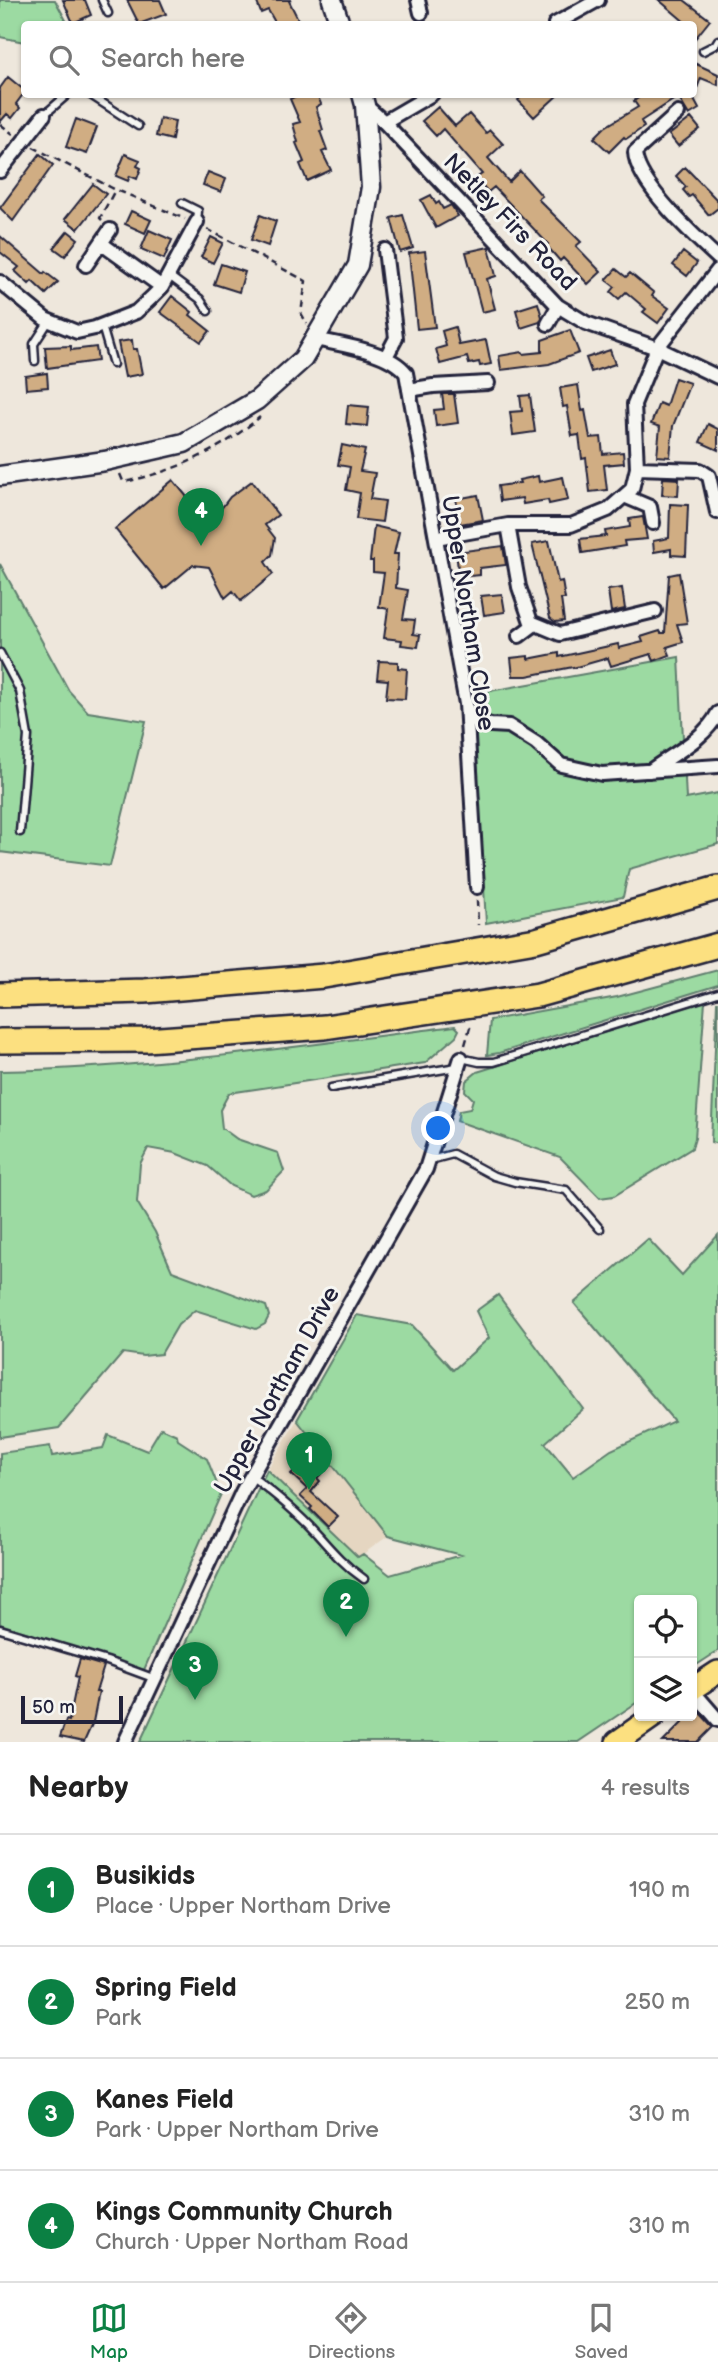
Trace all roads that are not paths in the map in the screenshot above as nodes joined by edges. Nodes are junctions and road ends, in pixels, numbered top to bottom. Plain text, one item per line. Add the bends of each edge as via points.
1 (102, 0) edge
2 (332, 0) edge
3 (418, 0) edge
4 (598, 0) edge
5 (108, 13) dead end
6 (421, 13) dead end
7 (339, 21) edge
8 (560, 21) edge
9 (718, 40) edge
10 (703, 51) dead end
11 (63, 98) edge
12 (95, 98) edge
13 (425, 98) edge
14 (363, 100) edge
15 (678, 113) dead end
16 (44, 115) joint
17 (384, 122) junction
18 (138, 126) dead end
19 (0, 171) edge
20 (182, 203) dead end
21 (196, 223) joint
22 (110, 230) road end
23 (102, 244) junction
24 (385, 250) dead end
25 (718, 258) edge
26 (86, 265) dead end
27 (718, 270) edge
28 (165, 281) junction
29 (0, 282) edge
30 (558, 306) junction
31 (208, 311) dead end
32 (49, 321) junction
33 (548, 324) dead end
34 (102, 326) junction
35 (315, 339) junction
36 (657, 348) junction
37 (386, 357) junction
38 (35, 361) dead end
39 (113, 364) dead end
40 (718, 377) edge
41 (488, 383) dead end
42 (410, 390) junction
43 (637, 468) junction
44 (0, 476) edge
45 (624, 496) junction
46 (717, 512) edge
47 (653, 523) dead end
48 (508, 525) junction
49 (436, 538) junction
50 (655, 611) dead end
51 (535, 624) junction
52 (519, 636) dead end
53 (0, 653) edge
54 (718, 713) edge
55 (467, 719) junction
56 (718, 766) edge
57 (649, 771) junction
58 (20, 832) dead end
59 (477, 887) road end
60 (718, 888) edge
61 (718, 945) edge
62 (718, 993) edge
63 (0, 995) edge
64 (0, 1041) edge
65 (459, 1063) junction
66 (331, 1088) dead end
67 (428, 1161) junction
68 (600, 1229) dead end
69 (251, 1476) junction
70 (364, 1579) dead end
71 (0, 1629) edge
72 (718, 1672) edge
73 (153, 1678) junction
74 (697, 1686) edge
75 (697, 1695) edge
76 (718, 1720) edge
77 (647, 1721) edge
78 (125, 1742) edge
79 (617, 1742) edge

1 - 5 lane
2 - 7 main road
3 - 6 street
4 - 8 street
9 - 10 lane
11 - 16 lane
12 - 18 lane
13 - 17 street
14 - 17 street, Netley Firs Road
14 - 35 main road via 371,187 358,265
15 - 25 street via 635,152 636,159 644,179
16 - 19 street
17 - 30 street, Netley Firs Road
20 - 21 lane via 198,211
21 - 28 street
22 - 23 street
23 - 26 street
23 - 28 street
24 - 37 street via 396,338
27 - 36 street
28 - 31 lane via 200,299
28 - 34 street via 135,312
29 - 32 street
30 - 33 street
30 - 36 street, Netley Firs Road via 586,323
32 - 34 street via 77,332
32 - 38 lane via 34,344
34 - 39 lane
35 - 37 street
35 - 44 main road via 303,359 257,400 184,443 105,461
36 - 40 street, Netley Firs Road
36 - 43 street via 634,404
37 - 42 street, Upper Northam Close via 406,373
41 - 42 street
42 - 49 street, Upper Northam Close
43 - 45 street via 632,489
43 - 46 street via 700,470 709,476
45 - 47 street via 650,508
45 - 48 street via 608,510 572,525
48 - 49 street
48 - 51 street via 519,587
49 - 55 street, Upper Northam Close
50 - 51 street via 560,634
51 - 52 street
53 - 58 lane via 20,691 28,736
54 - 57 street via 697,738
55 - 57 street via 509,726 561,765 602,774
55 - 59 street, Upper Northam Close
56 - 57 street
60 - 63 highway via 536,940 324,976
61 - 64 highway via 538,995 325,1027 146,1040
62 - 65 lane via 494,1062
65 - 66 lane
65 - 67 street, Upper Northam Drive
67 - 68 lane via 453,1154 494,1176 566,1189
67 - 69 street, Upper Northam Drive
69 - 70 lane via 281,1498 339,1561
69 - 73 street, Upper Northam Drive
71 - 73 lane
72 - 74 main road
73 - 78 street, Upper Northam Drive
75 - 76 street
77 - 79 main road

